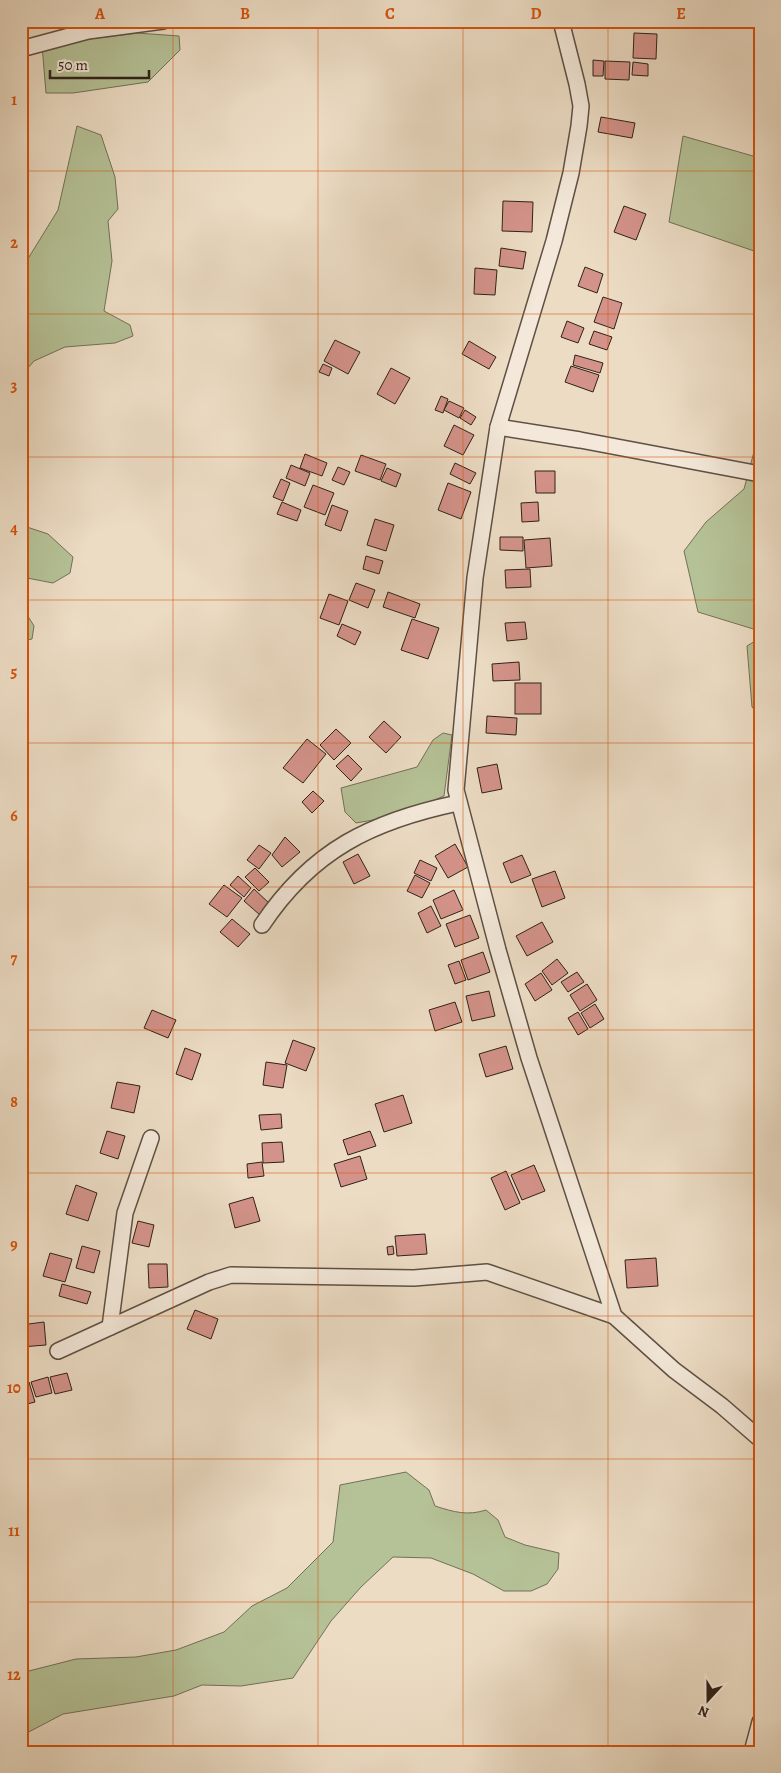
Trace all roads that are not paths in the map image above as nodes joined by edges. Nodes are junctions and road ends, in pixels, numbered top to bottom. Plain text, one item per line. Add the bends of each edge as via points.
1 (163, 21) edge
2 (561, 21) edge
3 (21, 49) edge
4 (498, 427) junction
5 (760, 474) edge
6 (458, 803) junction
7 (262, 925) dead end
8 (151, 1138) dead end
9 (614, 1316) junction
10 (110, 1327) junction
11 (58, 1351) dead end
12 (760, 1438) edge
13 (760, 1722) edge
14 (752, 1752) edge

1 - 3 street via 88,31
2 - 4 street via 581,106 579,126 554,241
4 - 5 street
4 - 6 street via 475,578 456,777
6 - 7 street via 418,811 364,832 300,877
6 - 9 street via 529,1058
8 - 10 street via 124,1213
9 - 10 street via 487,1272 414,1278 244,1275 209,1282
9 - 12 street via 674,1370
10 - 11 street
13 - 14 street

